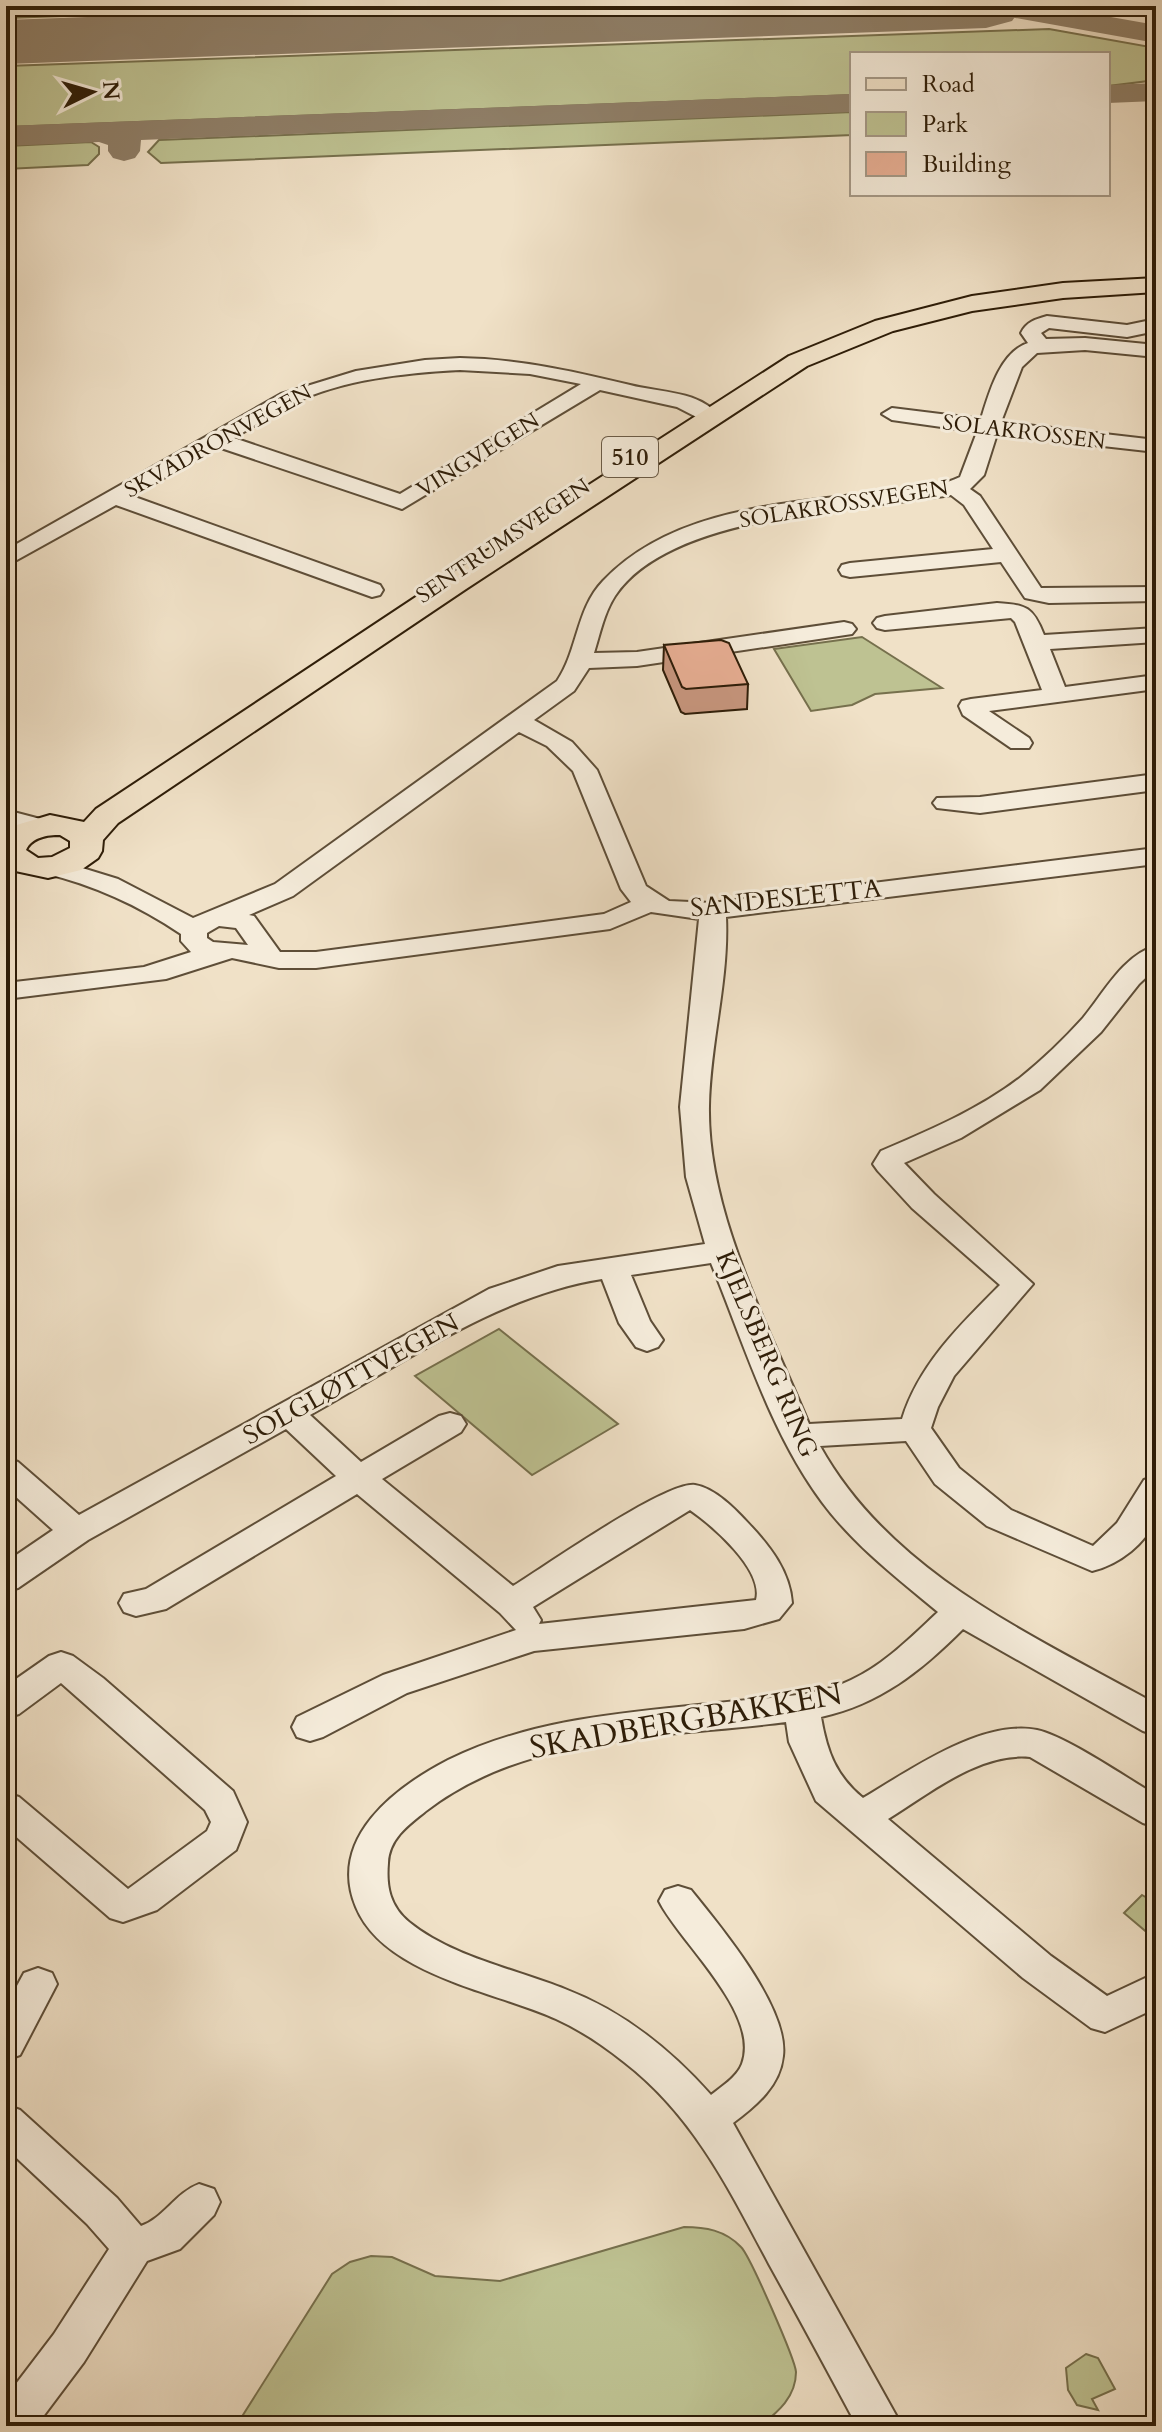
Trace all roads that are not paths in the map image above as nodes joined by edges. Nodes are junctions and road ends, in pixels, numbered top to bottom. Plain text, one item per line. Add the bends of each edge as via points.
1 (1156, 278) edge
2 (1156, 285) edge
3 (1156, 325) edge
4 (1040, 344) junction
5 (1156, 351) edge
6 (598, 382) junction
7 (892, 414) dead end
8 (701, 416) junction
9 (989, 427) junction
10 (217, 439) junction
11 (1156, 446) edge
12 (955, 488) junction
13 (115, 497) junction
14 (1006, 555) junction
15 (6, 559) edge
16 (850, 570) dead end
17 (372, 590) dead end
18 (1156, 594) edge
19 (885, 623) dead end
20 (844, 629) dead end
21 (1156, 635) edge
22 (1035, 643) junction
23 (582, 661) junction
24 (1156, 682) edge
25 (1055, 693) junction
26 (518, 723) junction
27 (1020, 743) dead end
28 (1156, 782) edge
29 (946, 803) dead end
30 (68, 834) junction
31 (7, 851) edge
32 (1156, 856) edge
33 (49, 868) junction
34 (284, 890) junction
35 (648, 904) junction
36 (712, 911) junction
37 (220, 918) junction
38 (223, 939) junction
39 (1155, 953) edge
40 (6, 991) edge
41 (722, 1251) junction
42 (613, 1267) junction
43 (647, 1340) dead end
44 (288, 1413) junction
45 (450, 1424) dead end
46 (915, 1429) junction
47 (798, 1436) junction
48 (6, 1470) edge
49 (360, 1479) junction
50 (1156, 1488) edge
51 (76, 1531) junction
52 (6, 1579) edge
53 (136, 1603) dead end
54 (512, 1604) junction
55 (960, 1611) junction
56 (533, 1638) junction
57 (6, 1704) edge
58 (801, 1707) junction
59 (1156, 1721) edge
60 (310, 1727) dead end
61 (6, 1807) edge
62 (1156, 1813) edge
63 (860, 1818) junction
64 (678, 1901) dead end
65 (38, 1984) dead end
66 (1156, 1989) edge
67 (6, 2043) edge
68 (709, 2119) junction
69 (6, 2122) edge
70 (199, 2202) dead end
71 (133, 2247) junction
72 (10, 2426) edge
73 (880, 2426) edge

1 - 8 main road, SENTRUMSVEGEN / 510 via 1028,286 906,311 786,357
2 - 8 main road, SENTRUMSVEGEN / 510 via 1032,292 914,315 798,361
3 - 4 street, SOLAKROSSVEGEN via 1127,331 1047,322 1031,333
4 - 5 street
4 - 9 street, SOLAKROSSVEGEN via 1022,353
6 - 8 street, SKVADRONVEGEN
6 - 10 street, SKVADRONVEGEN via 475,364 395,368 329,382 288,398
6 - 10 street, VINGVEGEN via 402,502
7 - 9 street, SOLAKROSSEN
8 - 30 main road, SENTRUMSVEGEN / 510 via 107,816
9 - 11 street, SOLAKROSSEN
9 - 12 street, SOLAKROSSVEGEN via 971,479
10 - 13 street, SKVADRONVEGEN
12 - 14 street via 972,501
12 - 23 street, SOLAKROSSVEGEN via 760,514 678,540 610,586 592,618
13 - 15 street, SKVADRONVEGEN
13 - 17 street
14 - 16 street
14 - 18 street via 1033,593
19 - 22 street via 1017,611
20 - 23 street via 637,659
21 - 22 street
22 - 25 street
23 - 26 street, SOLAKROSSVEGEN via 566,686
24 - 25 street
25 - 27 street via 971,706
26 - 34 street
26 - 35 street via 565,746 585,770 634,889
28 - 29 street via 980,805
30 - 31 main road, SENTRUMSVEGEN / 510 via 20,834
30 - 33 main road, SENTRUMSVEGEN / 510 via 86,851 73,862
30 - 37 street via 130,880 188,909
31 - 33 main road, SENTRUMSVEGEN / 510
32 - 36 street, SANDESLETTA
33 - 38 street via 89,875
34 - 37 street
34 - 38 street
35 - 36 street, SANDESLETTA
35 - 38 street via 610,921 316,960 271,959
36 - 41 street, KJELSBERG RING via 694,1130
37 - 38 street via 208,920
38 - 40 street via 180,965 144,975
39 - 46 street via 1091,1026 1030,1084 888,1164 1018,1284 932,1382
41 - 42 street, SOLGLØTTVEGEN
41 - 47 street, KJELSBERG RING
42 - 43 street
42 - 44 street, SOLGLØTTVEGEN via 558,1276 500,1296
44 - 49 street
44 - 51 street, SOLGLØTTVEGEN
45 - 49 street
46 - 47 street
46 - 50 street via 947,1476 999,1518 1114,1566 1115,1549
47 - 55 street, KJELSBERG RING via 859,1525
48 - 51 street
49 - 53 street via 154,1600
49 - 54 street
51 - 52 street, SOLGLØTTVEGEN
54 - 56 street
54 - 56 street via 692,1496 755,1551 775,1589 772,1606 744,1616
55 - 58 street, SKADBERGBAKKEN via 873,1684 846,1697
55 - 59 street, KJELSBERG RING
56 - 60 street via 395,1684
57 - 61 street via 61,1665 220,1801 229,1822 223,1840 144,1899 123,1907
58 - 63 street via 807,1742 829,1791
58 - 68 street, SKADBERGBAKKEN via 528,1745 446,1777 411,1800 370,1847 368,1893 382,1920 400,1938 607,2027 676,2082
62 - 63 street via 1027,1741 1005,1742 974,1755
63 - 66 street via 1037,1967 1105,2016
64 - 68 street via 740,1981 764,2046 760,2072
65 - 67 street
68 - 73 street, SKADBERGBAKKEN
69 - 71 street
70 - 71 street via 165,2236
71 - 72 street via 69,2348

